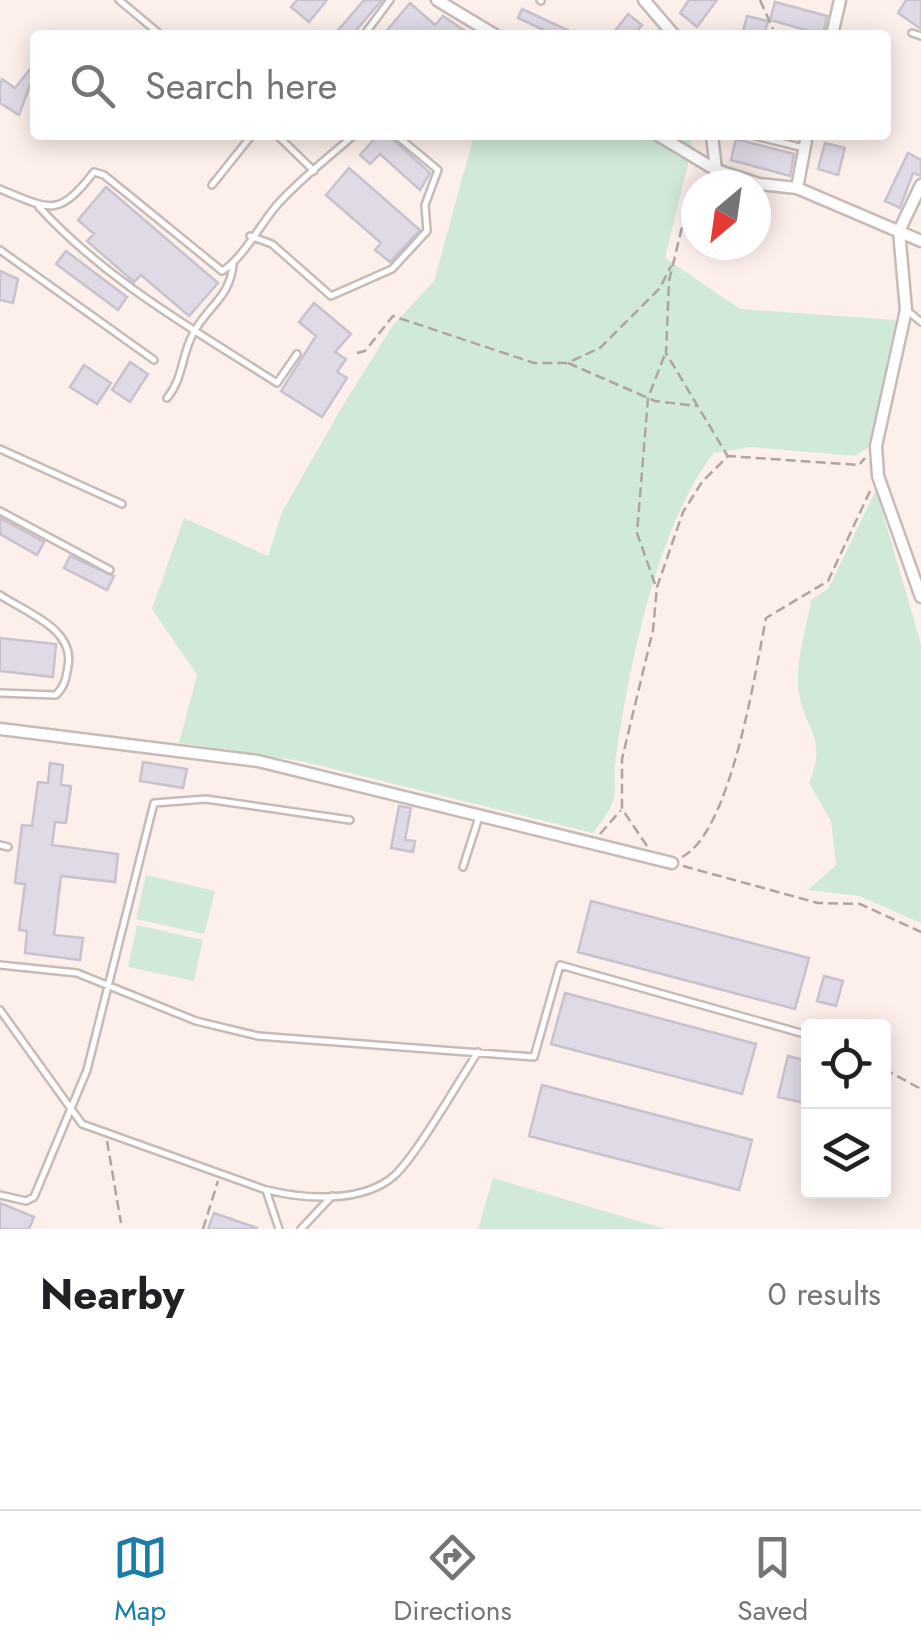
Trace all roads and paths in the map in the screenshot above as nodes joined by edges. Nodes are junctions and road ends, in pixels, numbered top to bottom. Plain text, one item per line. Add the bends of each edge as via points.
1 (120, 0) edge
2 (390, 0) edge
3 (437, 0) edge
4 (644, 0) edge
5 (760, 0) edge
6 (840, 0) edge
7 (156, 30) edge
8 (368, 30) edge
9 (487, 30) edge
10 (670, 30) edge
11 (774, 30) edge
12 (833, 30) edge
13 (912, 34) dead end
14 (921, 36) edge
15 (248, 140) edge
16 (282, 140) edge
17 (348, 140) edge
18 (402, 140) edge
19 (666, 140) edge
20 (713, 140) edge
21 (771, 140) edge
22 (806, 140) edge
23 (804, 148) junction
24 (716, 170) joint
25 (314, 171) junction
26 (212, 185) dead end
27 (771, 185) edge
28 (921, 186) edge
29 (797, 188) junction
30 (0, 189) edge
31 (37, 204) junction
32 (681, 230) edge
33 (899, 231) junction
34 (250, 236) junction
35 (921, 240) edge
36 (0, 250) edge
37 (233, 265) junction
38 (672, 266) junction
39 (906, 310) junction
40 (921, 322) edge
41 (192, 334) junction
42 (666, 352) junction
43 (297, 354) dead end
44 (357, 354) dead end
45 (154, 360) dead end
46 (567, 363) junction
47 (167, 398) dead end
48 (648, 398) junction
49 (700, 406) junction
50 (876, 446) junction
51 (0, 450) edge
52 (728, 456) junction
53 (878, 476) junction
54 (122, 504) dead end
55 (0, 512) edge
56 (110, 570) dead end
57 (656, 587) junction
58 (0, 595) edge
59 (921, 597) edge
60 (0, 693) edge
61 (0, 729) edge
62 (622, 809) junction
63 (480, 814) junction
64 (350, 820) dead end
65 (592, 842) junction
66 (655, 859) junction
67 (672, 863) junction
68 (463, 868) dead end
69 (921, 932) edge
70 (0, 964) edge
71 (110, 986) junction
72 (0, 1010) edge
73 (801, 1032) edge
74 (478, 1052) junction
75 (891, 1073) edge
76 (921, 1089) edge
77 (71, 1111) junction
78 (106, 1136) junction
79 (220, 1175) junction
80 (266, 1190) junction
81 (0, 1195) edge
82 (332, 1196) junction
83 (121, 1223) dead end
84 (203, 1229) edge
85 (279, 1229) edge
86 (301, 1229) edge

1 - 7 lane
2 - 8 lane
3 - 9 street
4 - 10 street
5 - 11 path
6 - 12 street
13 - 14 lane
15 - 26 lane
16 - 25 lane
17 - 25 lane
18 - 34 lane via 438,170 425,205 427,232 392,269 331,296 272,244
19 - 24 street
20 - 24 street
21 - 23 lane
22 - 23 street
23 - 29 street
25 - 34 lane
27 - 29 street
28 - 33 street
29 - 33 street
30 - 31 lane
31 - 37 lane via 61,207 94,172 104,174 215,268
31 - 41 lane via 68,238
32 - 38 path
33 - 35 street
33 - 39 street
34 - 37 lane
36 - 45 lane
37 - 41 lane via 231,286
38 - 42 path
38 - 46 path via 660,288 600,348
39 - 40 lane
39 - 50 street
41 - 43 lane via 277,382
41 - 47 lane via 179,383
42 - 48 path
42 - 49 path
44 - 46 path via 393,316 534,362
46 - 48 path
48 - 49 path
48 - 57 path via 637,533
49 - 52 path
50 - 52 path via 859,465
50 - 53 street
51 - 54 lane
52 - 57 path via 683,512
53 - 59 street
53 - 67 path via 828,581 766,618 740,752 699,849
55 - 56 lane
57 - 62 path via 654,630 622,759
58 - 60 lane via 64,637 70,653 64,687 56,695
61 - 63 street via 258,761
62 - 65 path
62 - 66 path
63 - 65 street
63 - 68 lane
64 - 71 lane via 206,798 154,803
65 - 66 street
66 - 67 street
67 - 69 path via 818,903 860,904
70 - 71 lane via 77,973
71 - 74 lane via 196,1022 258,1036
71 - 77 lane
72 - 77 lane
73 - 74 lane via 560,966 534,1057
74 - 82 lane via 394,1176
75 - 76 path
77 - 78 lane
77 - 81 lane via 34,1197
78 - 79 lane
78 - 83 path
79 - 80 lane
79 - 84 path
80 - 82 lane via 297,1198
80 - 85 lane
82 - 86 lane

